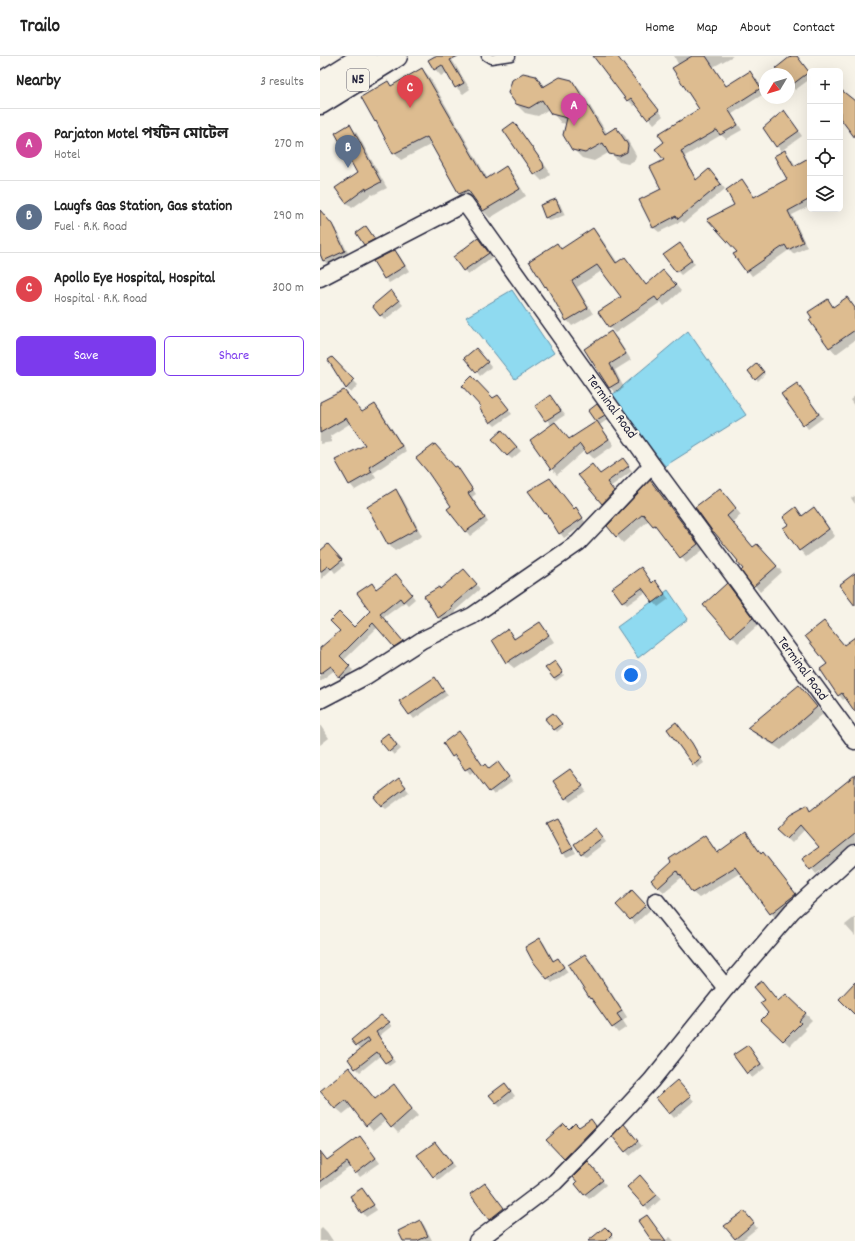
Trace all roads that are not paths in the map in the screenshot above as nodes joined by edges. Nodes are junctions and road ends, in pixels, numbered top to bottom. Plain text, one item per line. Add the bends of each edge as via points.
1 (396, 56) edge
2 (486, 56) edge
3 (511, 56) edge
4 (352, 59) edge
5 (320, 84) edge
6 (320, 103) edge
7 (320, 278) edge
8 (652, 465) junction
9 (320, 700) edge
10 (855, 741) edge
11 (855, 853) edge
12 (656, 901) dead end
13 (726, 988) junction
14 (477, 1241) edge

1 - 6 highway, N5
2 - 3 lane via 491,59
4 - 5 highway, N5
7 - 8 street, Terminal Road via 465,204
8 - 9 street via 578,543 472,616 422,640 366,676
8 - 10 street, Terminal Road
11 - 13 street via 792,912
12 - 13 street
13 - 14 street via 651,1081 555,1182

